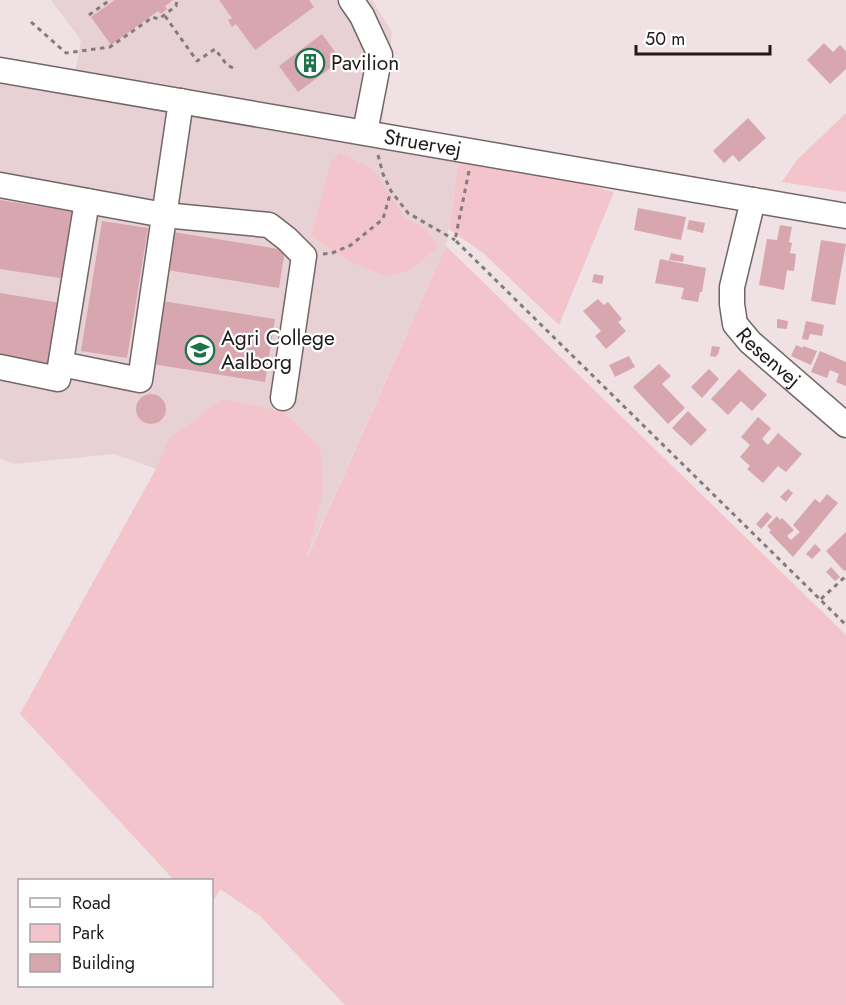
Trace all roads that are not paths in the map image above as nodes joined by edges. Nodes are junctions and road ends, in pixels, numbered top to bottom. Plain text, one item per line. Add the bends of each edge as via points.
1 (351, 0) edge
2 (0, 70) edge
3 (181, 101) junction
4 (365, 132) junction
5 (0, 185) edge
6 (753, 200) junction
7 (87, 201) junction
8 (164, 215) junction
9 (846, 216) edge
10 (61, 364) junction
11 (0, 368) edge
12 (283, 398) dead end
13 (846, 425) edge

1 - 4 street via 380,56
2 - 3 street, Struervej
3 - 4 street, Struervej
3 - 8 street
4 - 6 street, Struervej
5 - 7 street
6 - 9 street, Struervej
6 - 13 street, Resenvej via 732,287 735,324 750,342
7 - 8 street
7 - 10 street
8 - 10 street via 140,380
8 - 12 street via 269,225 304,256
10 - 11 street via 58,379

